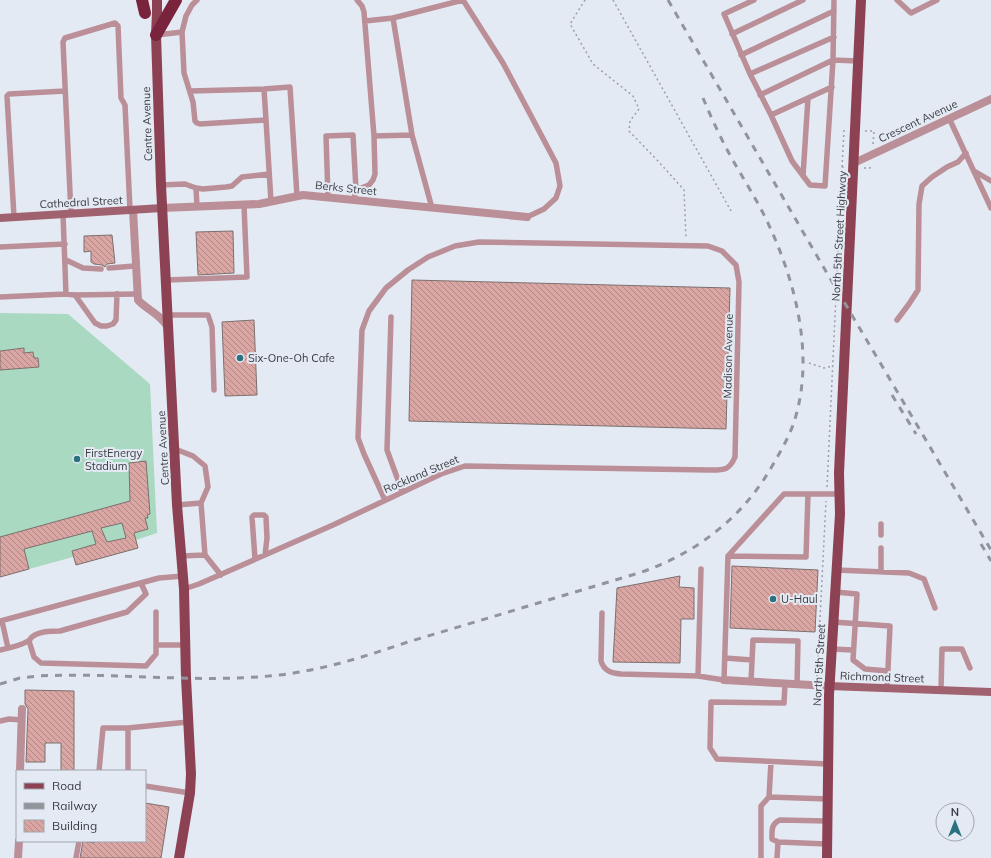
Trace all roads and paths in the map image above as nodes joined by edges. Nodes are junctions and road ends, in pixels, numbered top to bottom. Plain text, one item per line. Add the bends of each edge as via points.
1 (143, 0) edge
2 (156, 0) edge
3 (176, 0) edge
4 (197, 0) edge
5 (357, 0) edge
6 (585, 0) edge
7 (613, 0) edge
8 (754, 0) edge
9 (803, 0) edge
10 (834, 0) edge
11 (861, 0) edge
12 (897, 0) edge
13 (937, 0) edge
14 (834, 11) junction
15 (145, 13) joint
16 (394, 18) junction
17 (365, 21) junction
18 (182, 32) junction
19 (732, 34) junction
20 (156, 35) junction
21 (834, 37) junction
22 (741, 55) junction
23 (833, 60) junction
24 (858, 61) junction
25 (750, 74) junction
26 (832, 86) junction
27 (264, 89) junction
28 (65, 91) junction
29 (190, 92) junction
30 (760, 95) junction
31 (808, 98) junction
32 (991, 99) edge
33 (771, 115) junction
34 (949, 118) junction
35 (266, 120) junction
36 (412, 135) junction
37 (374, 136) junction
38 (966, 153) junction
39 (854, 163) junction
40 (974, 171) junction
41 (269, 174) junction
42 (803, 176) junction
43 (991, 181) edge
44 (161, 185) junction
45 (196, 188) junction
46 (356, 190) junction
47 (297, 196) junction
48 (328, 197) junction
49 (354, 200) junction
50 (271, 202) junction
51 (244, 205) junction
52 (197, 207) junction
53 (162, 208) junction
54 (432, 208) junction
55 (991, 208) edge
56 (131, 210) junction
57 (731, 211) dead end
58 (67, 214) junction
59 (14, 217) junction
60 (527, 217) joint
61 (0, 218) edge
62 (65, 244) junction
63 (686, 246) junction
64 (0, 247) edge
65 (66, 260) junction
66 (135, 266) junction
67 (109, 268) dead end
68 (100, 270) dead end
69 (166, 280) junction
70 (66, 294) junction
71 (117, 294) junction
72 (137, 294) junction
73 (75, 295) junction
74 (0, 297) edge
75 (168, 315) junction
76 (391, 317) dead end
77 (897, 320) dead end
78 (169, 329) junction
79 (809, 363) dead end
80 (833, 366) dead end
81 (214, 390) dead end
82 (175, 448) junction
83 (731, 465) joint
84 (839, 473) joint
85 (402, 492) junction
86 (808, 494) junction
87 (839, 494) junction
88 (385, 500) junction
89 (201, 503) junction
90 (178, 505) junction
91 (881, 524) dead end
92 (881, 535) dead end
93 (881, 548) dead end
94 (205, 555) junction
95 (265, 555) junction
96 (182, 556) junction
97 (728, 556) junction
98 (255, 560) junction
99 (701, 569) dead end
100 (836, 570) junction
101 (881, 572) junction
102 (221, 574) junction
103 (183, 576) junction
104 (142, 583) junction
105 (184, 589) junction
106 (835, 592) junction
107 (935, 608) dead end
108 (156, 612) dead end
109 (602, 612) dead end
110 (1, 621) edge
111 (833, 622) junction
112 (855, 624) junction
113 (29, 641) junction
114 (156, 645) junction
115 (186, 645) junction
116 (8, 648) junction
117 (832, 649) junction
118 (0, 650) edge
119 (853, 650) junction
120 (725, 658) junction
121 (752, 660) junction
122 (970, 668) dead end
123 (888, 671) junction
124 (698, 676) junction
125 (724, 680) junction
126 (751, 682) junction
127 (785, 684) junction
128 (797, 684) junction
129 (829, 686) junction
130 (887, 689) junction
131 (941, 690) junction
132 (991, 692) edge
133 (22, 709) dead end
134 (22, 720) junction
135 (0, 721) edge
136 (188, 722) junction
137 (128, 728) junction
138 (771, 762) junction
139 (828, 764) junction
140 (20, 770) edge
141 (99, 770) edge
142 (128, 770) edge
143 (146, 786) edge
144 (190, 793) junction
145 (770, 797) junction
146 (828, 799) junction
147 (827, 821) junction
148 (19, 842) edge
149 (79, 842) edge
150 (778, 842) junction
151 (827, 844) junction
152 (18, 858) edge
153 (76, 858) edge
154 (179, 858) edge
155 (761, 858) edge
156 (777, 858) edge
157 (827, 858) edge

1 - 15 highway
2 - 20 main road, Centre Avenue
3 - 20 highway
4 - 18 lane via 186,16
5 - 17 lane via 362,6
6 - 63 path via 570,24 593,64 633,96 639,109 630,121 629,131 684,190
7 - 57 path
8 - 19 lane via 724,14
9 - 19 lane
10 - 14 lane
11 - 24 main road, North 5th Street Highway
12 - 13 lane via 911,13
14 - 21 lane
14 - 22 lane
15 - 20 main road, Centre Avenue
16 - 17 lane
16 - 36 lane
16 - 60 lane via 463,0 503,63 556,163 560,186 556,198 544,209
17 - 37 lane
18 - 20 lane
18 - 29 lane via 184,72
19 - 22 lane
20 - 44 main road, Centre Avenue
21 - 23 lane
21 - 25 lane
22 - 25 lane
23 - 24 lane
23 - 26 lane
23 - 30 lane
24 - 39 main road, North 5th Street Highway
25 - 30 lane
26 - 31 lane
26 - 42 lane via 825,186 810,185
27 - 29 lane
27 - 35 lane
27 - 47 lane via 290,87
28 - 56 lane via 65,38 114,23 118,26 121,98 125,105
28 - 58 lane
28 - 59 lane via 7,96
29 - 35 lane via 197,123
30 - 33 lane
31 - 33 lane
31 - 42 lane
32 - 34 street, Crescent Avenue
33 - 42 lane via 792,160
34 - 38 lane
34 - 39 street, Crescent Avenue
35 - 41 lane
36 - 37 lane
36 - 54 lane
37 - 46 lane via 373,180 369,185
38 - 40 lane
38 - 77 lane via 958,162 922,186 919,204 918,290
39 - 84 main road, North 5th Street Highway
40 - 43 lane
40 - 55 lane
41 - 45 lane via 242,177 232,186
41 - 50 lane
44 - 45 lane via 185,184
44 - 53 main road, Centre Avenue
45 - 52 lane
46 - 48 lane via 353,135 326,136
46 - 49 lane
47 - 48 street, Berks Street
47 - 50 street, Berks Street
48 - 49 street, Berks Street
49 - 54 street, Berks Street
50 - 51 street, Berks Street
51 - 52 street, Berks Street
51 - 69 lane via 246,277
52 - 53 street, Berks Street
53 - 56 street, Cathedral Street
53 - 69 main road, Centre Avenue
54 - 60 street, Berks Street
56 - 58 street, Cathedral Street
56 - 66 street
58 - 59 street, Cathedral Street
58 - 62 lane
59 - 61 street, Cathedral Street
62 - 64 lane
62 - 65 lane
63 - 83 lane, Madison Avenue via 708,246 722,251 736,265 739,282 735,457
63 - 88 lane via 479,242 455,246 428,257 386,288 369,311 362,330 358,438
65 - 68 lane via 83,268
65 - 70 lane
66 - 67 lane
66 - 72 street
69 - 75 main road, Centre Avenue
70 - 73 lane
70 - 74 lane
71 - 72 lane
71 - 73 lane
71 - 73 lane via 116,320 107,326 95,323
72 - 78 street via 138,300 161,318
75 - 78 main road, Centre Avenue
75 - 81 lane via 208,315 212,327
76 - 85 lane via 387,450
78 - 82 main road, Centre Avenue
79 - 80 path via 824,368
82 - 89 lane via 194,456 206,466 208,488
82 - 90 main road, Centre Avenue
83 - 85 lane, Rockland Street via 722,470 465,466
84 - 87 main road, North 5th Street
85 - 88 lane, Rockland Street
86 - 87 lane
86 - 97 lane via 784,494
86 - 97 lane via 806,557
87 - 100 main road, North 5th Street
88 - 95 lane, Rockland Street
89 - 90 lane
89 - 94 lane
90 - 96 main road, Centre Avenue
91 - 92 lane
93 - 101 lane
94 - 96 lane
94 - 102 lane
95 - 98 lane, Rockland Street
95 - 98 lane via 266,517 254,515 252,517
96 - 103 main road, Centre Avenue
97 - 120 lane
98 - 102 lane, Rockland Street
99 - 124 lane
100 - 101 lane
100 - 106 main road, North 5th Street
101 - 107 lane via 909,573 924,579
102 - 105 lane, Rockland Street
103 - 104 lane via 159,578
103 - 105 main road, Centre Avenue
104 - 110 lane
104 - 113 lane via 146,594 126,612 60,631 38,634
105 - 115 main road, Centre Avenue
106 - 111 main road, North 5th Street
106 - 112 lane via 857,594
108 - 114 lane
109 - 124 lane via 601,661 602,666 610,673
110 - 116 lane
111 - 112 lane
111 - 117 main road, North 5th Street
112 - 119 lane
112 - 123 lane via 890,626
113 - 114 lane via 34,657 41,663 146,666 156,654
113 - 116 lane
114 - 115 lane
115 - 136 main road, Centre Avenue
116 - 118 lane
117 - 119 lane
117 - 129 main road, North 5th Street
119 - 123 lane via 853,660 865,670
120 - 121 lane
120 - 125 lane
121 - 126 lane
121 - 128 lane via 753,640 798,641
122 - 131 lane via 962,649 942,648
123 - 130 lane
124 - 125 lane
125 - 126 street, Richmond Street
126 - 127 street, Richmond Street
127 - 128 street, Richmond Street
127 - 138 lane via 784,704 711,702 710,748 717,759
128 - 129 street, Richmond Street
129 - 130 street, Richmond Street
129 - 139 main road, North 5th Street
130 - 131 street, Richmond Street
131 - 132 street, Richmond Street
133 - 134 street
134 - 135 lane
134 - 140 street
136 - 137 lane
136 - 144 main road, Centre Avenue
137 - 141 lane via 103,728
137 - 142 lane
138 - 139 lane
138 - 145 lane
139 - 146 main road, North 5th Street
143 - 144 lane
144 - 154 main road, Centre Avenue
145 - 146 lane
145 - 155 lane via 761,806
146 - 147 main road, North 5th Street
147 - 150 lane via 775,822 772,826 772,839
147 - 151 main road, North 5th Street
148 - 152 street
149 - 153 lane
150 - 151 lane
150 - 156 lane
151 - 157 main road, North 5th Street

